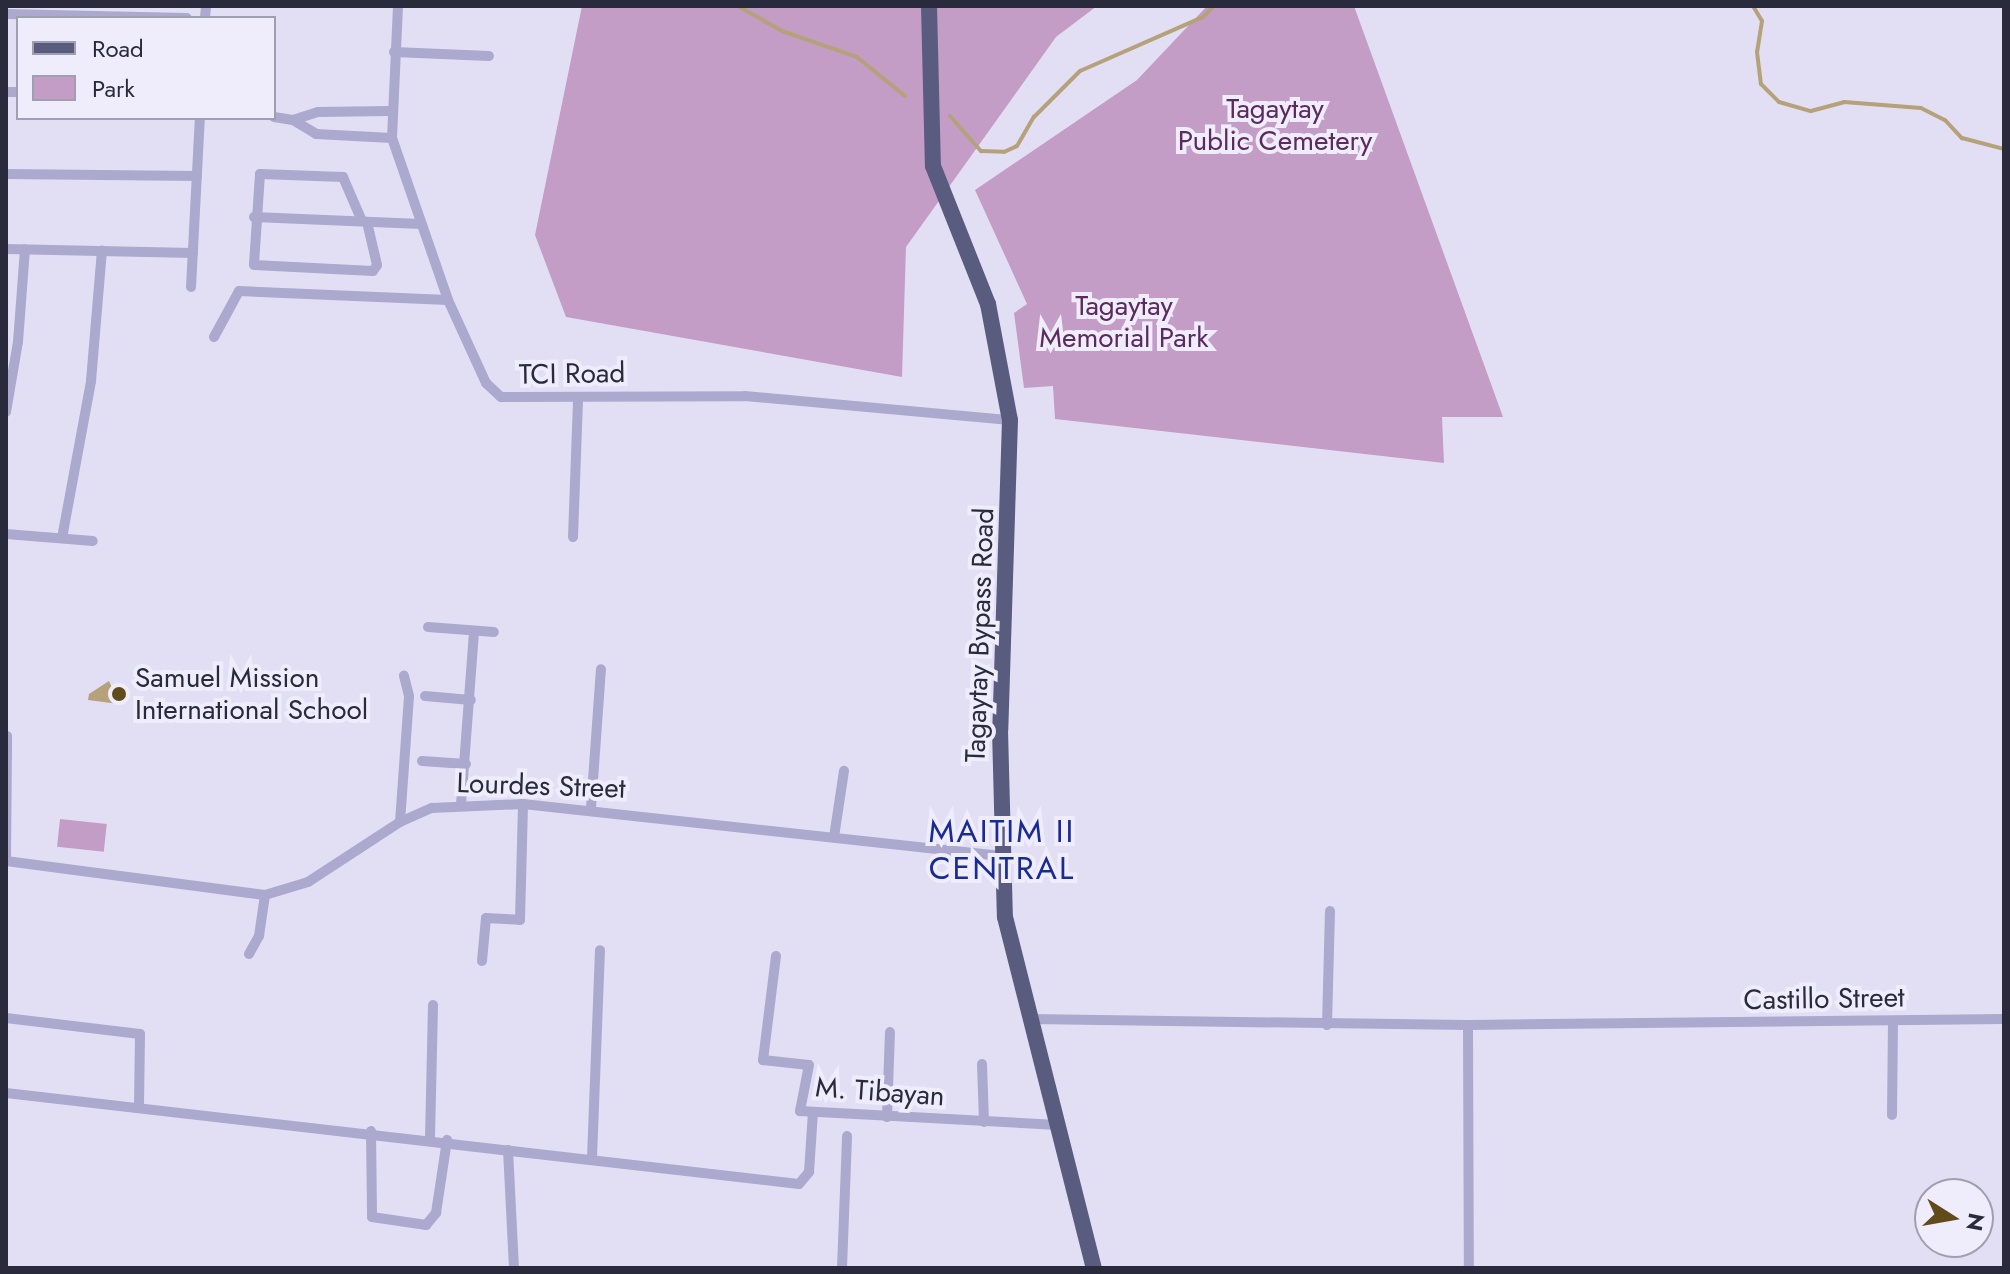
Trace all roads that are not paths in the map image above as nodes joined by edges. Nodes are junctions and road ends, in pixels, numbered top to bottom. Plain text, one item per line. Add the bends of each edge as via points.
1 (398, 6) edge
2 (929, 6) edge
3 (6, 14) edge
4 (96, 16) edge
5 (394, 52) junction
6 (489, 56) dead end
7 (390, 111) junction
8 (276, 117) edge
9 (200, 120) edge
10 (293, 120) junction
11 (392, 138) junction
12 (6, 174) edge
13 (197, 176) junction
14 (254, 217) junction
15 (364, 222) junction
16 (421, 224) junction
17 (6, 249) edge
18 (25, 249) junction
19 (102, 250) junction
20 (193, 253) junction
21 (191, 287) dead end
22 (448, 300) junction
23 (214, 337) dead end
24 (8, 392) edge
25 (578, 398) junction
26 (6, 412) edge
27 (1010, 420) junction
28 (6, 534) edge
29 (573, 537) dead end
30 (62, 538) junction
31 (93, 541) dead end
32 (428, 627) dead end
33 (474, 631) junction
34 (494, 632) dead end
35 (601, 669) dead end
36 (404, 676) dead end
37 (425, 696) dead end
38 (471, 700) junction
39 (7, 736) edge
40 (422, 761) dead end
41 (466, 764) junction
42 (844, 771) dead end
43 (523, 804) junction
44 (461, 805) junction
45 (591, 808) junction
46 (400, 822) junction
47 (834, 837) junction
48 (1001, 856) junction
49 (6, 861) edge
50 (265, 895) junction
51 (1330, 911) dead end
52 (600, 950) dead end
53 (249, 954) dead end
54 (776, 956) dead end
55 (482, 961) dead end
56 (433, 1005) dead end
57 (6, 1018) edge
58 (1030, 1019) junction
59 (2004, 1019) edge
60 (1893, 1021) junction
61 (1327, 1025) junction
62 (1468, 1025) junction
63 (890, 1032) dead end
64 (982, 1064) dead end
65 (6, 1093) edge
66 (139, 1108) junction
67 (813, 1112) junction
68 (1892, 1115) dead end
69 (887, 1117) junction
70 (984, 1122) junction
71 (1058, 1125) junction
72 (371, 1131) junction
73 (847, 1136) dead end
74 (430, 1138) junction
75 (447, 1140) junction
76 (508, 1150) junction
77 (592, 1158) junction
78 (514, 1268) edge
79 (842, 1268) edge
80 (1094, 1268) edge
81 (1469, 1268) edge

1 - 5 street, TCI Road
2 - 27 main road, Tagaytay Bypass Road via 933,166 988,304
3 - 4 street
5 - 6 street
5 - 7 street, TCI Road
7 - 10 street via 318,112
7 - 11 street, TCI Road
8 - 10 street
9 - 13 street
10 - 11 street via 316,134
11 - 16 street, TCI Road
12 - 13 street
13 - 20 street
14 - 15 street
14 - 15 street via 260,174 280,171 347,180
14 - 15 street via 254,265 373,271 377,265
15 - 16 street
16 - 22 street, TCI Road
17 - 18 street
18 - 19 street
18 - 24 street
19 - 20 street
19 - 30 street via 91,381
20 - 21 street
22 - 23 street via 239,291
22 - 25 street, TCI Road via 486,383 501,397
24 - 26 street
25 - 27 street, TCI Road via 745,396
25 - 29 street
27 - 48 main road, Tagaytay Bypass Road
28 - 30 street
30 - 31 street
32 - 33 street
33 - 34 street
33 - 38 street
35 - 45 street
36 - 46 street via 409,696
37 - 38 street
38 - 41 street
39 - 49 street
40 - 41 street
41 - 44 street
42 - 47 street
43 - 44 street, Lourdes Street
43 - 45 street, Lourdes Street
43 - 55 street via 520,920 486,918
44 - 46 street, Lourdes Street via 432,808
45 - 47 street, Lourdes Street
46 - 50 street, Lourdes Street via 308,882
47 - 48 street, Lourdes Street
48 - 58 main road, Tagaytay Bypass Road via 1005,917
49 - 50 street, Lourdes Street
50 - 53 street via 259,936
51 - 61 street
52 - 77 street
54 - 67 street, M. Tibayan via 763,1060 809,1065 800,1111
56 - 74 street
57 - 66 street via 140,1034
58 - 61 street, Castillo Street
58 - 71 main road, Tagaytay Bypass Road
59 - 60 street, Castillo Street
60 - 62 street, Castillo Street
60 - 68 street
61 - 62 street, Castillo Street
62 - 81 street
63 - 69 street
64 - 70 street
65 - 66 street
66 - 72 street
67 - 69 street, M. Tibayan
67 - 77 street via 809,1172 799,1184
69 - 70 street, M. Tibayan
70 - 71 street, M. Tibayan
71 - 80 main road, Tagaytay Bypass Road
72 - 74 street
72 - 75 street via 372,1217 426,1225 436,1213
73 - 79 street
74 - 75 street
75 - 76 street
76 - 77 street
76 - 78 street

